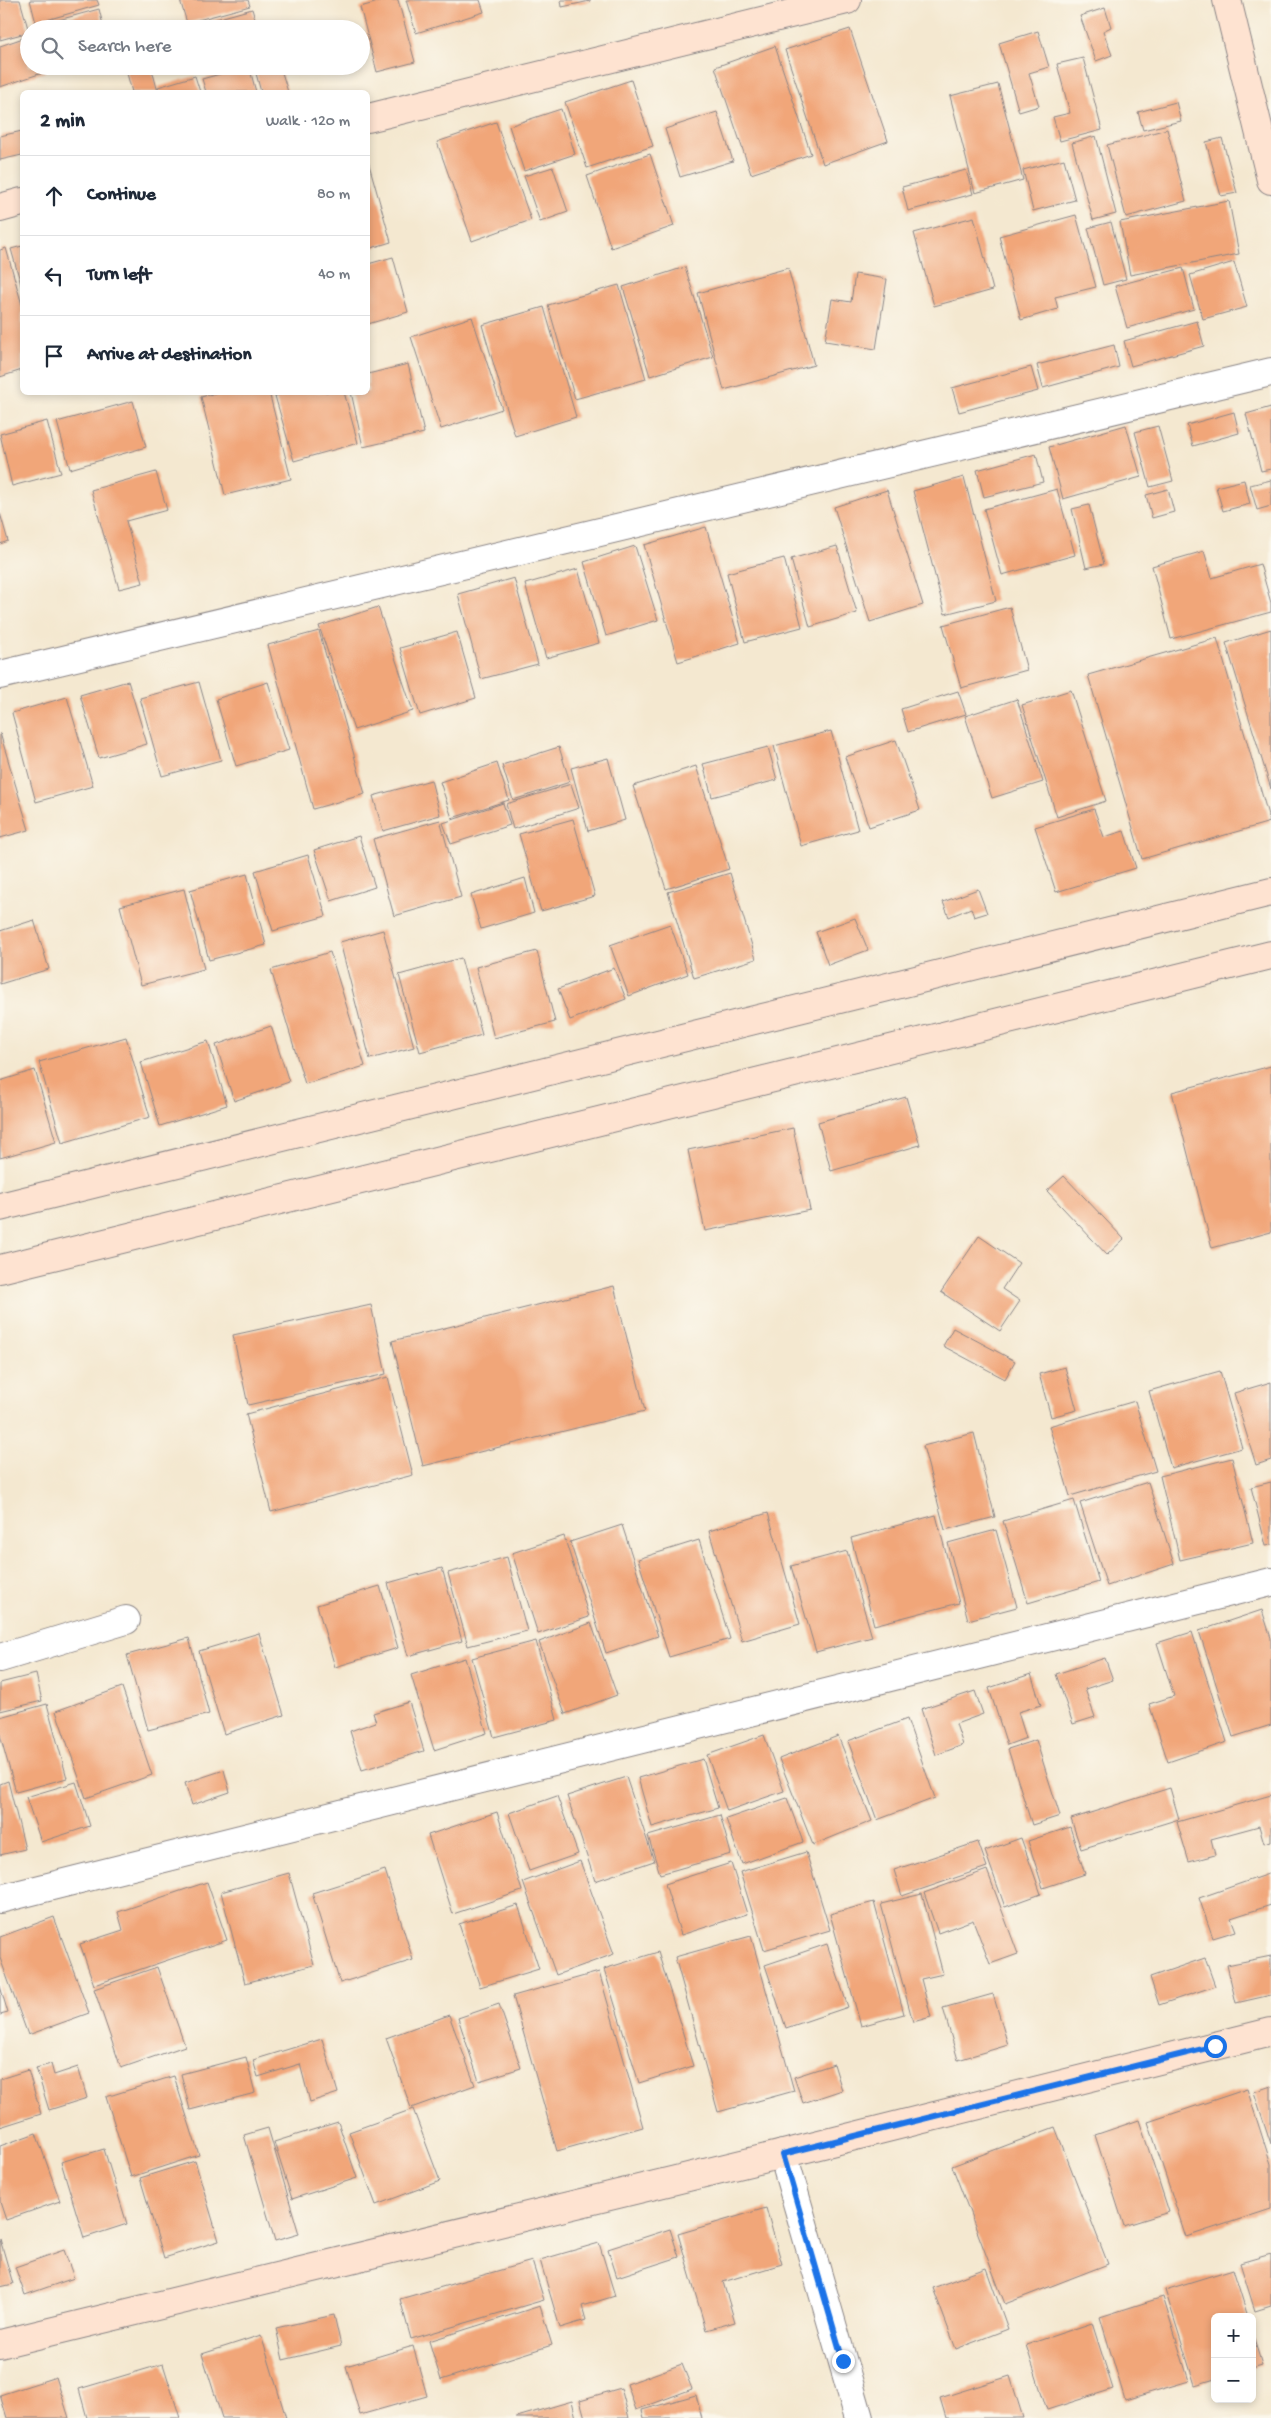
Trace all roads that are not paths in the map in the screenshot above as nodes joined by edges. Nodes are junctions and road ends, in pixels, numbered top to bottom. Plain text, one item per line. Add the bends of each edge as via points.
1 (847, 0) edge
2 (1227, 0) edge
3 (370, 118) edge
4 (1271, 180) edge
5 (20, 203) edge
6 (0, 208) edge
7 (1271, 372) edge
8 (0, 675) edge
9 (1271, 892) edge
10 (1271, 955) edge
11 (0, 1207) edge
12 (0, 1268) edge
13 (1271, 1582) edge
14 (126, 1620) dead end
15 (0, 1658) edge
16 (0, 1899) edge
17 (1271, 2032) edge
18 (783, 2154) junction
19 (0, 2344) edge
20 (859, 2418) edge

1 - 3 street
2 - 4 street
5 - 6 street
7 - 8 street
9 - 11 street
10 - 12 street
13 - 16 street
14 - 15 street
17 - 18 street
18 - 19 street
18 - 20 street

